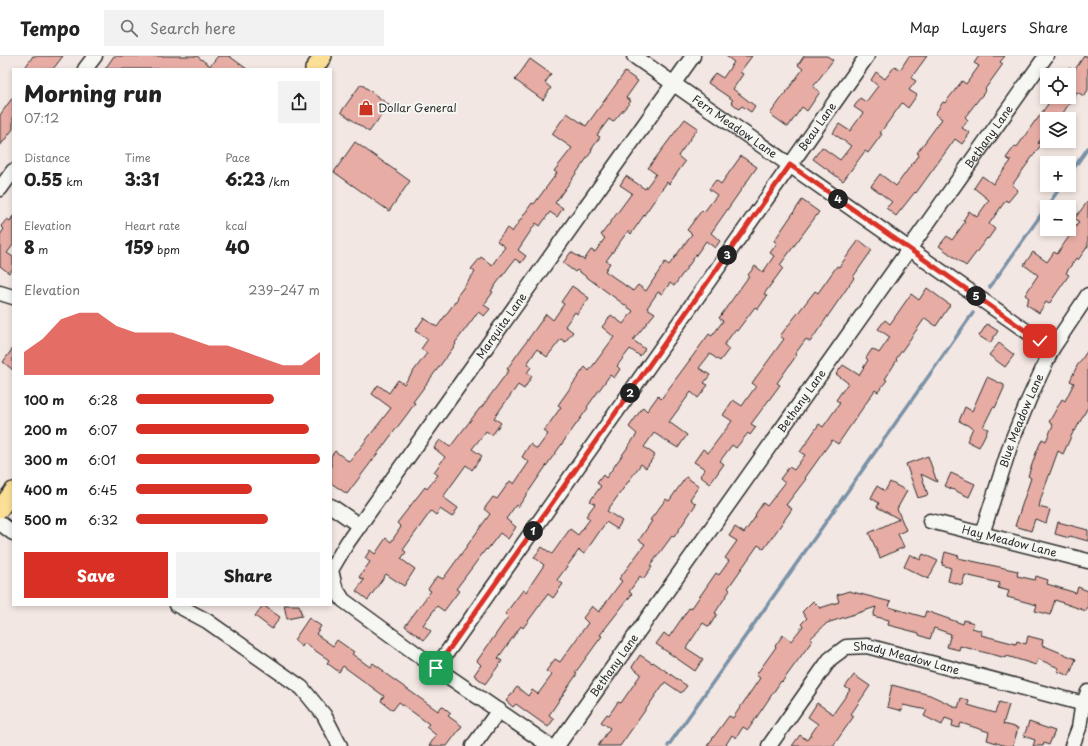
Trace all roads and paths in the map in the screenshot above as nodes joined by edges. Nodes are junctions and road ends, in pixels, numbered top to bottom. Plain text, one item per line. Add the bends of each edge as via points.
1 (94, 56) edge
2 (323, 56) edge
3 (634, 56) edge
4 (693, 56) edge
5 (867, 56) edge
6 (1046, 56) edge
7 (86, 68) edge
8 (315, 68) edge
9 (674, 84) junction
10 (790, 165) junction
11 (12, 172) edge
12 (0, 189) edge
13 (909, 249) junction
14 (0, 293) edge
15 (1088, 295) edge
16 (12, 297) edge
17 (1052, 349) junction
18 (12, 492) edge
19 (332, 507) edge
20 (0, 509) edge
21 (930, 521) dead end
22 (0, 523) edge
23 (360, 526) junction
24 (12, 532) edge
25 (982, 534) junction
26 (1088, 561) edge
27 (332, 568) edge
28 (332, 574) edge
29 (179, 606) edge
30 (436, 668) junction
31 (1087, 700) edge
32 (499, 710) junction
33 (340, 746) edge
34 (473, 746) edge
35 (550, 746) edge
36 (557, 746) edge
37 (769, 746) edge
38 (1072, 746) edge

1 - 7 street
2 - 8 main road
3 - 9 street, Fern Meadow Lane
4 - 9 street, Marquita Lane
5 - 10 street, Beau Lane
6 - 13 street, Bethany Lane
9 - 10 street, Fern Meadow Lane
9 - 23 street, Marquita Lane
10 - 13 street, Fern Meadow Lane
10 - 30 street, Beau Lane
11 - 12 street
13 - 17 street, Fern Meadow Lane
13 - 36 street, Bethany Lane
14 - 16 street
15 - 17 street, Blue Meadow Lane
17 - 25 street, Blue Meadow Lane via 1010,443
18 - 20 main road
19 - 23 street
21 - 25 street, Hay Meadow Lane
22 - 24 street
23 - 27 street, Marquita Lane
25 - 26 street, Hay Meadow Lane
28 - 30 street, Marquita Lane via 335,587 343,600
29 - 33 street via 207,621 302,688 324,715
30 - 32 street
31 - 37 street, Shady Meadow Lane via 867,646 846,647 830,659
31 - 38 street via 1082,708 1079,728
32 - 34 street
32 - 35 street

